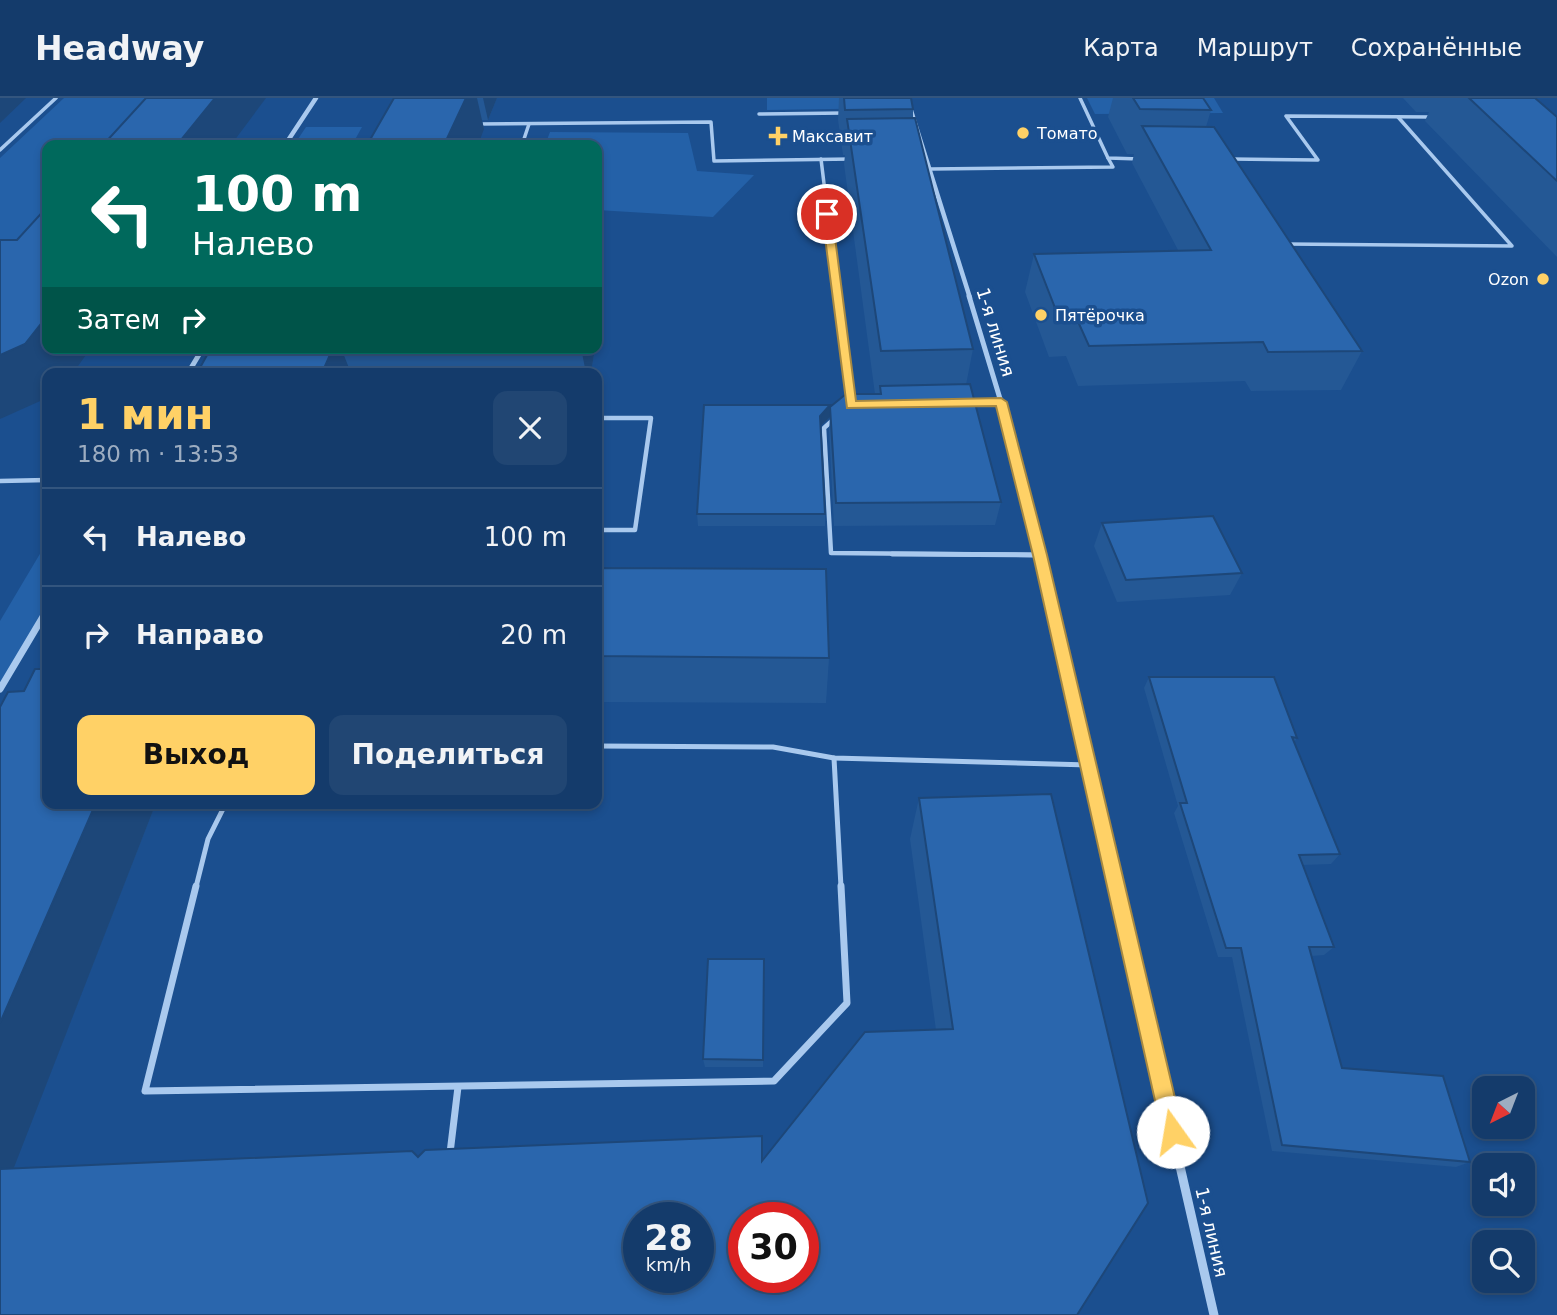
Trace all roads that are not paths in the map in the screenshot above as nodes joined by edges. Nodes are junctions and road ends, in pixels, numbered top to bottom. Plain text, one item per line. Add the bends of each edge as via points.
1 (56, 98) edge
2 (316, 98) edge
3 (907, 98) edge
4 (1080, 98) edge
5 (849, 113) edge
6 (901, 113) dead end
7 (914, 113) junction
8 (759, 114) dead end
9 (1398, 117) junction
10 (1438, 117) dead end
11 (477, 124) dead end
12 (529, 124) junction
13 (288, 140) edge
14 (524, 140) edge
15 (0, 150) edge
16 (915, 158) edge
17 (928, 158) junction
18 (1108, 158) junction
19 (821, 159) junction
20 (861, 159) edge
21 (1146, 159) edge
22 (1224, 159) edge
23 (931, 169) junction
24 (1285, 244) edge
25 (1001, 402) junction
26 (960, 403) edge
27 (851, 405) edge
28 (842, 413) edge
29 (602, 418) edge
30 (42, 480) edge
31 (0, 481) edge
32 (602, 530) edge
33 (1040, 555) junction
34 (42, 618) edge
35 (0, 689) edge
36 (602, 746) edge
37 (834, 758) junction
38 (1089, 765) junction
39 (223, 809) edge
40 (458, 1087) junction
41 (449, 1161) edge
42 (1214, 1315) edge

1 - 15 lane
2 - 13 street
3 - 7 street, 1-я линия
4 - 18 lane
5 - 8 lane
6 - 7 lane
7 - 17 street, 1-я линия
9 - 10 lane
9 - 22 lane via 1286,116 1318,160
9 - 24 lane via 1512,246
11 - 12 lane
12 - 14 lane
12 - 19 lane via 711,122 714,162
16 - 17 lane
17 - 23 street, 1-я линия
18 - 21 lane
18 - 23 lane via 1113,167
19 - 20 lane
19 - 27 lane
23 - 25 street, 1-я линия
25 - 26 lane
25 - 33 street, 1-я линия
28 - 33 lane via 824,428 831,553
29 - 32 lane via 651,418 635,530
30 - 31 lane
33 - 38 street, 1-я линия
34 - 35 street
36 - 37 lane via 773,747
37 - 38 lane
37 - 40 lane via 847,1003 775,1081
38 - 42 street, 1-я линия
39 - 40 lane via 208,839 145,1091
40 - 41 lane

